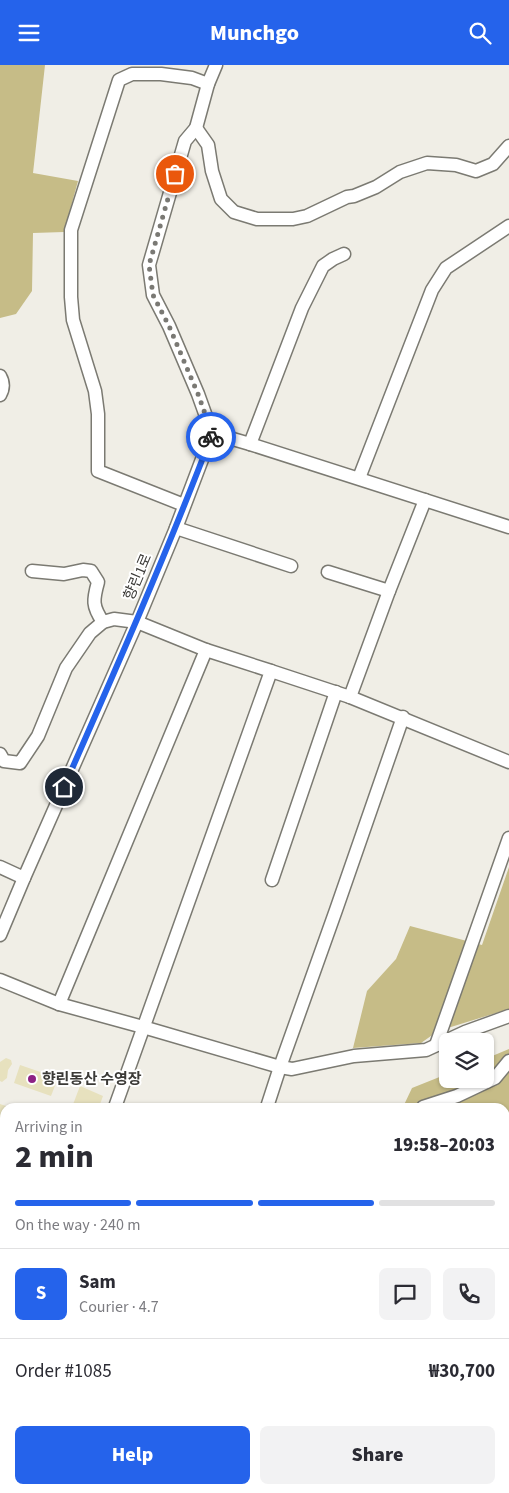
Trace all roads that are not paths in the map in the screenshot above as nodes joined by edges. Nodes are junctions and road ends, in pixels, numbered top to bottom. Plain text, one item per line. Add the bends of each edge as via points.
1 (216, 65) edge
2 (208, 84) junction
3 (196, 128) junction
4 (509, 146) edge
5 (509, 226) edge
6 (344, 254) dead end
7 (0, 376) edge
8 (0, 395) edge
9 (212, 433) junction
10 (250, 444) junction
11 (359, 479) junction
12 (425, 501) junction
13 (184, 505) junction
14 (509, 527) edge
15 (176, 528) junction
16 (291, 566) dead end
17 (32, 571) dead end
18 (328, 572) dead end
19 (389, 591) junction
20 (102, 622) junction
21 (137, 622) junction
22 (206, 650) junction
23 (271, 671) junction
24 (336, 692) junction
25 (350, 697) junction
26 (403, 717) junction
27 (0, 754) edge
28 (509, 762) edge
29 (509, 838) edge
30 (0, 867) edge
31 (24, 878) junction
32 (272, 879) dead end
33 (1, 927) edge
34 (0, 980) edge
35 (59, 1004) junction
36 (509, 1016) edge
37 (143, 1027) junction
38 (436, 1045) junction
39 (509, 1061) edge
40 (280, 1067) junction
41 (116, 1103) edge
42 (269, 1103) edge
43 (435, 1103) edge

1 - 2 street
2 - 3 street
2 - 13 street via 192,78 161,74 132,74 119,80 71,230 70,297 73,321 96,391 98,471
3 - 4 street via 208,145 221,199 234,212 257,219 308,216 376,187 400,172 427,163 456,165 476,171 493,163
3 - 9 street via 185,141 149,265 153,295 169,326
5 - 11 street via 446,268 432,290
6 - 10 street via 323,266 302,308
7 - 8 street via 3,389
9 - 10 street
9 - 13 street, 향린1로
10 - 11 street
11 - 12 street
12 - 14 street
12 - 19 street
13 - 15 street, 향린1로
15 - 16 street
15 - 21 street, 향린1로
17 - 20 street via 64,574 83,569 91,571 98,581 93,605
18 - 19 street
19 - 25 street
20 - 21 street via 114,619
20 - 27 street via 90,633 66,669 38,736 20,763 4,761
21 - 22 street
21 - 31 street, 향린1로
22 - 23 street
22 - 35 street
23 - 24 street
23 - 37 street
24 - 25 street
24 - 32 street
25 - 26 street
26 - 28 street
26 - 40 street
29 - 38 street
30 - 31 street
31 - 33 street, 향린1로
34 - 35 street
35 - 37 street
36 - 38 street
37 - 40 street
37 - 41 street
38 - 40 street via 426,1050 354,1056 292,1069
39 - 43 street via 495,1078
40 - 42 street

